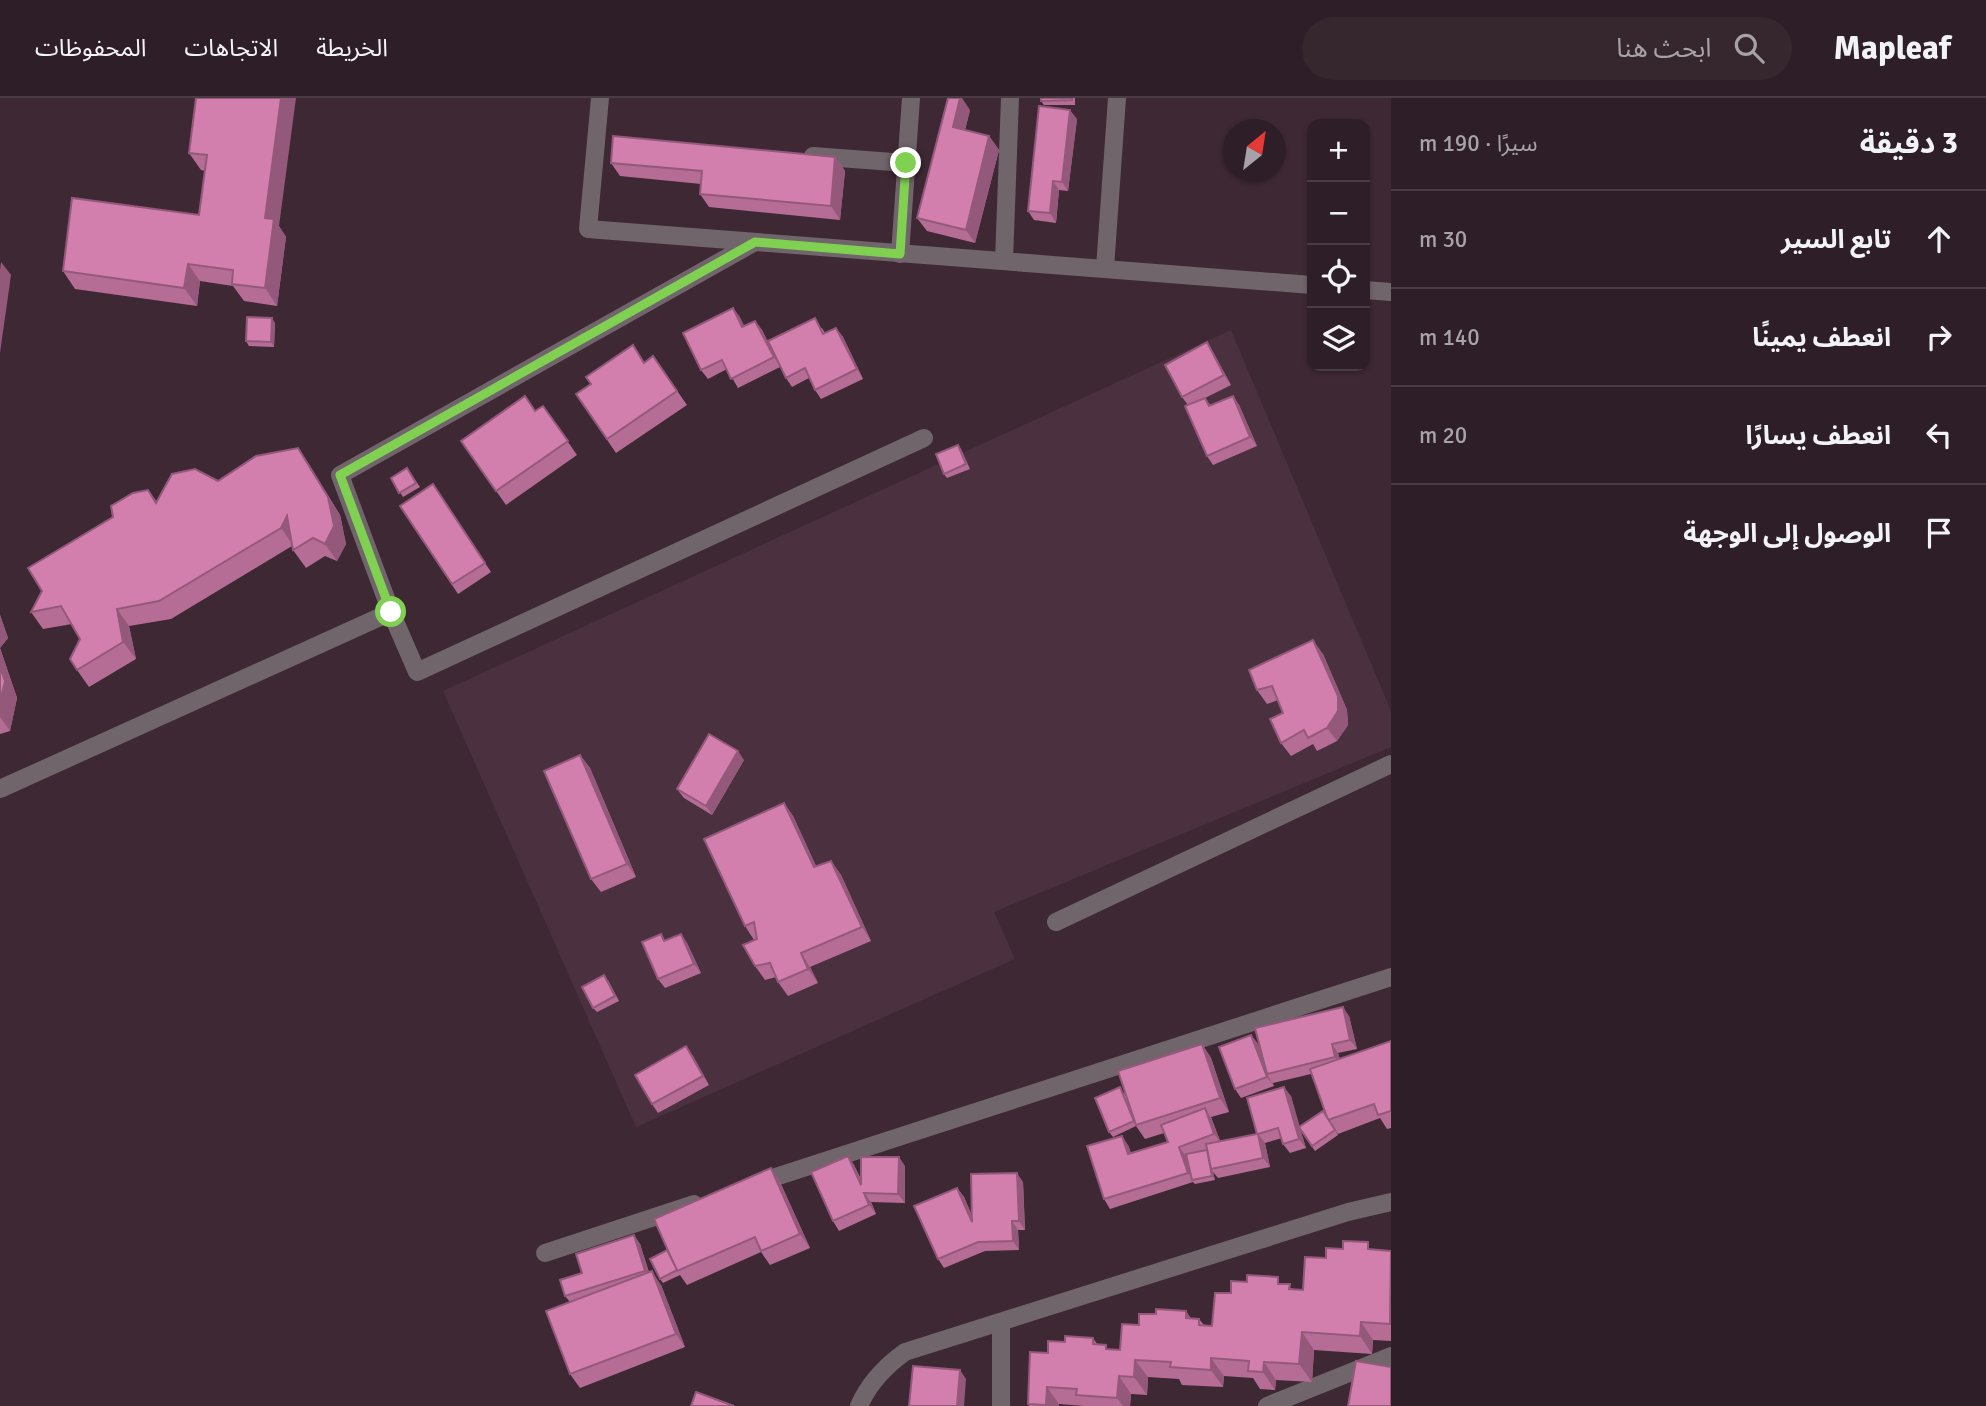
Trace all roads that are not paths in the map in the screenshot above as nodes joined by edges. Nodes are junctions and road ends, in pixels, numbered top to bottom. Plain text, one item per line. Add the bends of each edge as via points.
1 (600, 98) edge
2 (911, 98) edge
3 (1010, 98) edge
4 (1117, 98) edge
5 (798, 155) edge
6 (906, 163) junction
7 (755, 242) junction
8 (900, 254) junction
9 (1004, 261) junction
10 (1105, 268) junction
11 (1307, 285) edge
12 (1370, 290) edge
13 (1391, 292) edge
14 (924, 438) dead end
15 (391, 612) junction
16 (1391, 764) edge
17 (0, 789) edge
18 (1056, 922) dead end
19 (1391, 977) edge
20 (743, 1188) edge
21 (716, 1197) edge
22 (1391, 1202) edge
23 (545, 1253) dead end
24 (1001, 1322) junction
25 (1391, 1356) edge
26 (859, 1406) edge
27 (1002, 1406) edge
28 (1267, 1406) edge

1 - 7 street via 603,140 588,229
2 - 6 street
3 - 9 street
4 - 10 street
5 - 6 street
6 - 8 street
7 - 8 street
7 - 15 street via 340,475
8 - 9 street
9 - 10 street
10 - 11 street
12 - 13 street
14 - 15 street via 417,672
15 - 17 street
16 - 18 street
19 - 20 street
21 - 23 street
22 - 24 street
24 - 26 street via 905,1352 883,1368
24 - 27 street
25 - 28 street

